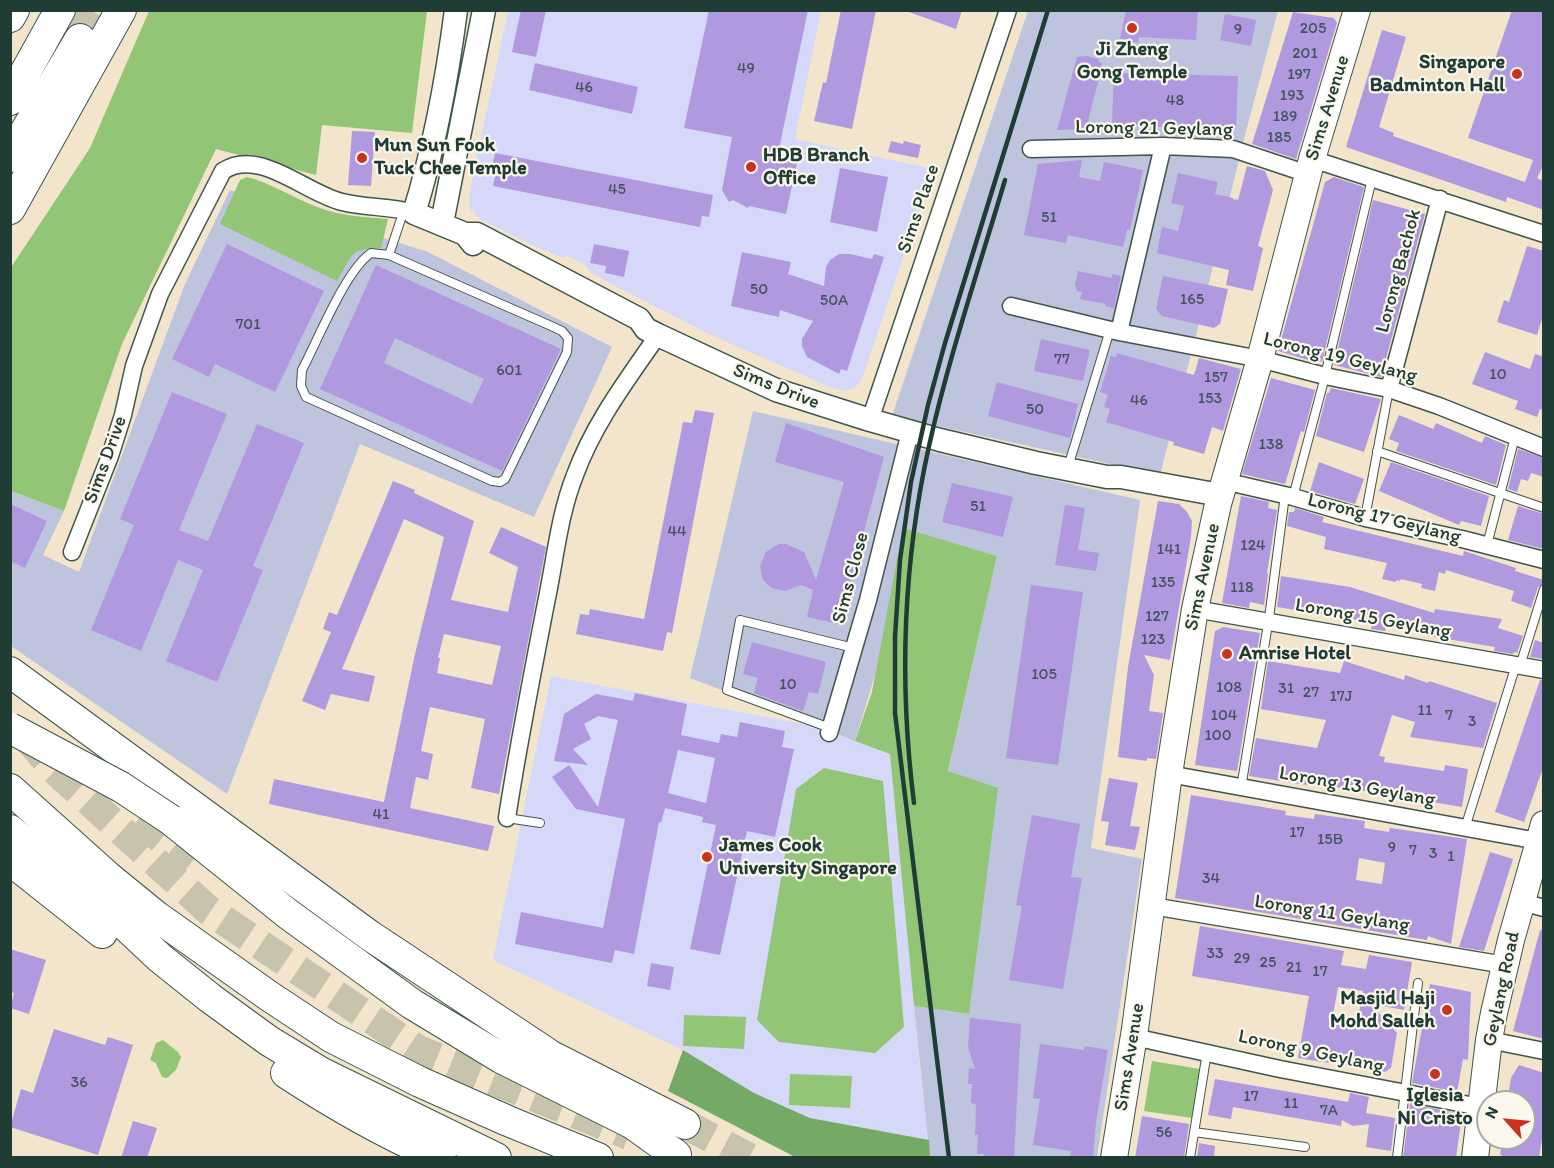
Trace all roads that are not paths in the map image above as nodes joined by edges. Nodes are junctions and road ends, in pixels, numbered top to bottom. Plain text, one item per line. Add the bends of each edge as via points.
1 (14, 10) edge
2 (60, 10) edge
3 (121, 10) edge
4 (456, 10) edge
5 (484, 10) edge
6 (1008, 10) edge
7 (1357, 10) edge
8 (10, 17) edge
9 (80, 39) tunnel mouth
10 (10, 100) edge
11 (1163, 146) junction
12 (1031, 149) dead end
13 (10, 157) edge
14 (1310, 166) junction
15 (1372, 178) junction
16 (1440, 199) junction
17 (10, 209) edge
18 (409, 211) junction
19 (442, 223) junction
20 (1544, 234) edge
21 (389, 255) junction
22 (1011, 306) dead end
23 (1114, 331) junction
24 (652, 332) junction
25 (1260, 359) junction
26 (1325, 376) junction
27 (1389, 389) junction
28 (870, 420) junction
29 (910, 432) junction
30 (1515, 437) junction
31 (1544, 448) edge
32 (1377, 451) junction
33 (1067, 469) junction
34 (1221, 494) junction
35 (1500, 494) junction
36 (1289, 496) junction
37 (1544, 508) edge
38 (1365, 518) junction
39 (1487, 545) junction
40 (72, 552) dead end
41 (1544, 560) edge
42 (1544, 589) edge
43 (1195, 609) junction
44 (1268, 622) junction
45 (854, 648) junction
46 (1518, 666) junction
47 (1544, 670) edge
48 (10, 672) edge
49 (10, 728) edge
50 (830, 731) joint
51 (1169, 774) junction
52 (1241, 788) junction
53 (10, 789) edge
54 (507, 818) joint
55 (540, 823) dead end
56 (1465, 828) junction
57 (10, 831) edge
58 (1541, 833) edge
59 (10, 854) edge
60 (197, 854) junction
61 (10, 860) edge
62 (1533, 905) edge
63 (1152, 906) junction
64 (160, 958) junction
65 (1505, 965) junction
66 (1418, 983) dead end
67 (1134, 1037) junction
68 (1489, 1040) junction
69 (1544, 1051) edge
70 (1207, 1052) junction
71 (547, 1053) junction
72 (1482, 1090) edge
73 (1405, 1093) junction
74 (1476, 1106) edge
75 (685, 1124) tunnel mouth
76 (1194, 1132) junction
77 (1476, 1141) edge
78 (1305, 1147) dead end
79 (679, 1156) tunnel mouth
80 (441, 1158) edge
81 (496, 1158) edge
82 (598, 1158) edge
83 (1114, 1158) edge
84 (1190, 1158) edge
85 (1396, 1158) edge
86 (1474, 1158) edge

1 - 8 highway
2 - 10 highway
3 - 17 highway
4 - 18 street via 433,144
5 - 19 street
6 - 28 street, Sims Place
7 - 14 main road, Sims Avenue
9 - 13 highway
11 - 12 street, Lorong 21 Geylang
11 - 14 street, Lorong 21 Geylang via 1233,149
11 - 23 street
14 - 15 street, Lorong 21 Geylang
14 - 25 main road, Sims Avenue
15 - 16 street, Lorong 21 Geylang
15 - 26 lane
16 - 20 street, Lorong 21 Geylang
16 - 27 street, Lorong Bachok
18 - 19 street, Sims Drive
18 - 21 lane
18 - 40 street, Sims Drive via 341,202 255,164 232,165 223,171 160,294 134,366 110,456
19 - 24 street, Sims Drive via 465,234 474,245 633,328
21 - 21 lane via 562,331 568,338 567,352 505,479 500,482 492,482 306,397 301,386 302,370 348,280 361,260 371,253
22 - 23 street, Lorong 19 Geylang
23 - 25 street, Lorong 19 Geylang
23 - 33 lane
24 - 28 street, Sims Drive via 776,390
24 - 54 street via 574,476 561,526
25 - 26 street, Lorong 19 Geylang
25 - 34 main road, Sims Avenue
26 - 27 street, Lorong 19 Geylang
26 - 36 lane
27 - 30 street, Lorong 19 Geylang
27 - 32 lane
28 - 29 street, Sims Drive
29 - 33 street, Lorong 17 Geylang
29 - 45 street, Sims Close
30 - 31 street, Lorong 19 Geylang
30 - 35 lane
32 - 35 lane
32 - 38 lane
33 - 34 street, Lorong 17 Geylang
34 - 36 street, Lorong 17 Geylang
34 - 43 main road, Sims Avenue
35 - 37 lane
35 - 39 lane
36 - 38 street, Lorong 17 Geylang
36 - 44 lane
38 - 39 street, Lorong 17 Geylang
39 - 41 street, Lorong 17 Geylang
42 - 46 lane
43 - 44 street, Lorong 15 Geylang
43 - 51 main road, Sims Avenue
44 - 46 street, Lorong 15 Geylang
44 - 52 lane
45 - 50 street, Sims Close
45 - 50 lane via 740,620 727,690
46 - 47 street, Lorong 15 Geylang
46 - 56 lane
48 - 71 highway via 369,935
49 - 60 highway, bridge via 121,787 171,820
51 - 52 street, Lorong 13 Geylang
51 - 63 main road, Sims Avenue
52 - 56 street, Lorong 13 Geylang
53 - 82 highway via 156,916 332,1037 420,1082
54 - 55 lane
56 - 58 street, Lorong 13 Geylang
57 - 64 highway
58 - 62 main road, Geylang Road
59 - 64 highway
60 - 71 highway via 235,862 471,1015
60 - 79 highway via 412,1004 501,1058 633,1124
61 - 80 highway via 249,1048 321,1096
62 - 65 main road, Geylang Road
63 - 65 street, Lorong 11 Geylang
63 - 67 main road, Sims Avenue
64 - 81 highway via 252,1029 322,1073
65 - 68 main road, Geylang Road
66 - 73 lane
67 - 70 street, Lorong 9 Geylang
67 - 83 main road, Sims Avenue
68 - 69 street
68 - 72 main road, Geylang Road
70 - 73 street, Lorong 9 Geylang
70 - 76 lane
71 - 75 highway
73 - 74 street, Lorong 9 Geylang
73 - 85 lane
76 - 78 lane
76 - 84 lane
77 - 86 main road, Geylang Road

